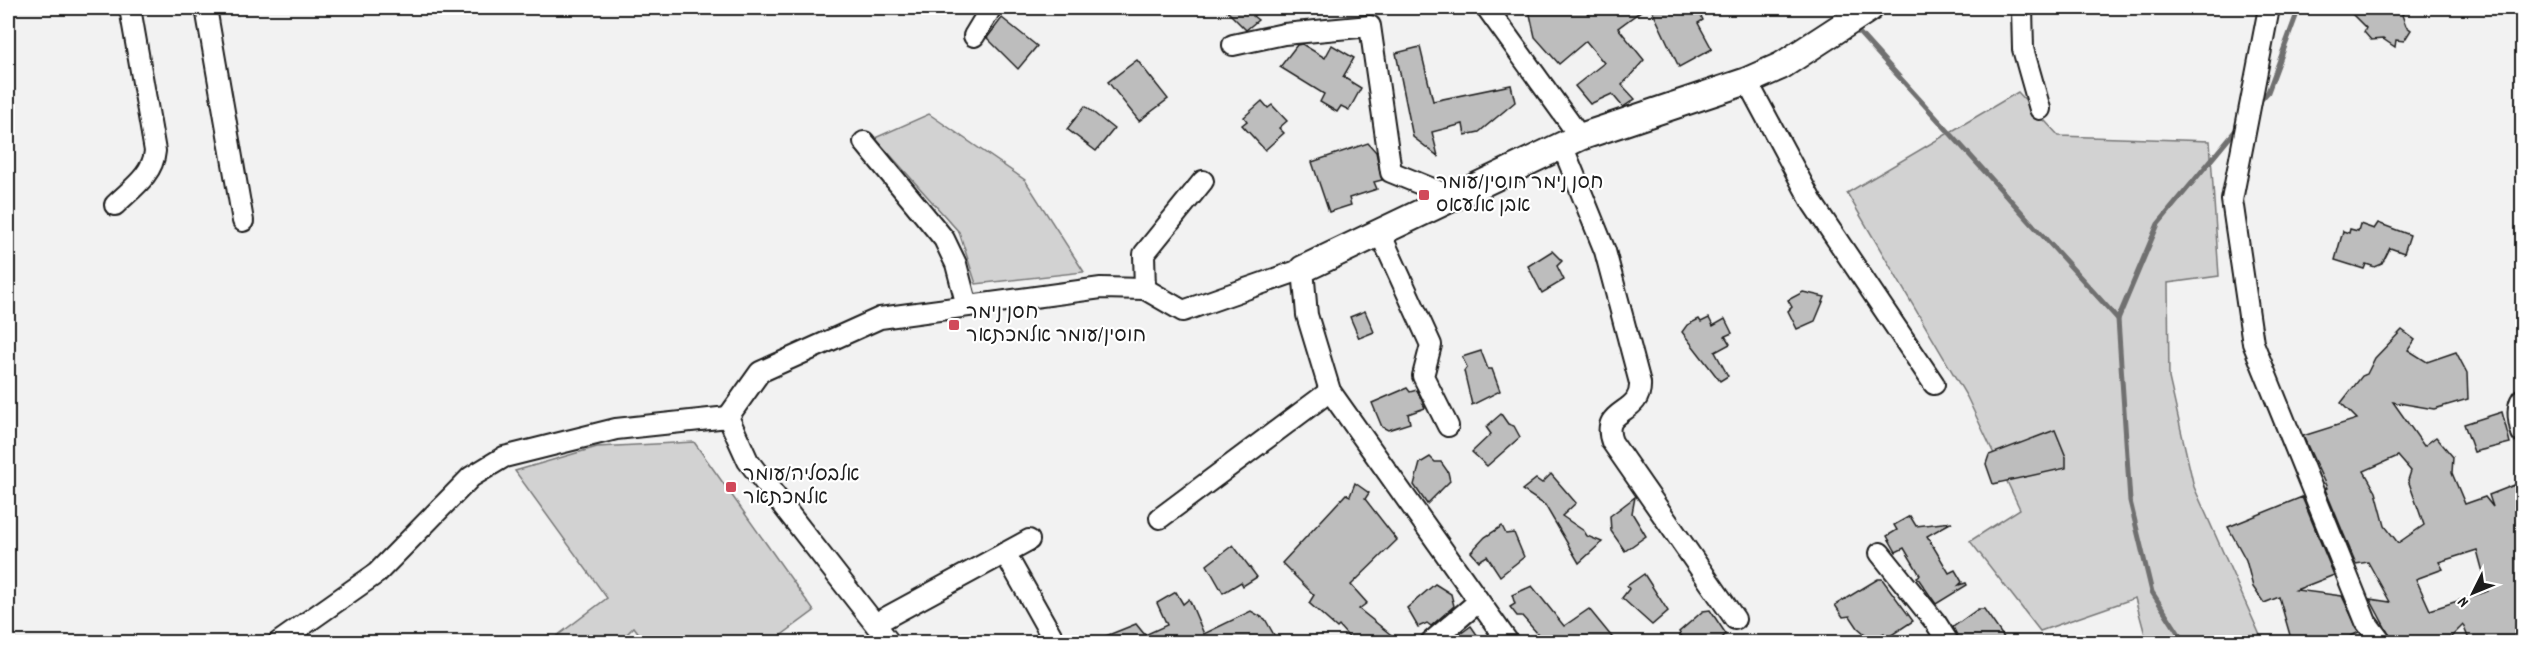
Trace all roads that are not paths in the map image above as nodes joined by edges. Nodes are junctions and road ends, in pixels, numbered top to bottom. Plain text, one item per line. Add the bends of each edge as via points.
1 (130, 8) edge
2 (206, 8) edge
3 (991, 8) edge
4 (1487, 8) edge
5 (1870, 8) edge
6 (2022, 8) edge
7 (2269, 8) edge
8 (974, 36) dead end
9 (1233, 45) dead end
10 (1747, 81) junction
11 (2040, 109) dead end
12 (1571, 141) junction
13 (864, 142) dead end
14 (1203, 181) dead end
15 (1455, 198) junction
16 (115, 204) dead end
17 (243, 220) dead end
18 (1380, 233) junction
19 (1303, 269) junction
20 (1144, 289) junction
21 (967, 306) junction
22 (1934, 384) dead end
23 (1330, 391) junction
24 (2523, 399) edge
25 (728, 417) junction
26 (1448, 426) dead end
27 (2523, 433) edge
28 (1160, 518) dead end
29 (1029, 540) dead end
30 (1005, 553) junction
31 (1880, 553) dead end
32 (1478, 602) junction
33 (1734, 619) dead end
34 (876, 623) junction
35 (279, 642) edge
36 (889, 642) edge
37 (1055, 642) edge
38 (1431, 642) edge
39 (1508, 642) edge
40 (1948, 642) edge
41 (2381, 642) edge

1 - 16 street via 155,151 154,162 144,176
2 - 17 street
3 - 8 street
4 - 12 street
5 - 10 street via 1781,66
6 - 11 street via 2023,49
7 - 41 street via 2232,200 2253,343 2366,622
9 - 15 street via 1284,34 1370,26 1391,172
10 - 12 street
10 - 22 street via 1813,204
12 - 15 street
12 - 33 street via 1640,383 1641,394 1636,402 1609,423 1607,430
13 - 21 street via 944,239 956,264
14 - 20 street via 1144,254
15 - 18 street
18 - 19 street
18 - 26 street via 1431,345 1423,376
19 - 20 street via 1183,311
19 - 23 street via 1307,315
20 - 21 street via 1101,288
21 - 25 street via 880,318 760,372
23 - 28 street
23 - 32 street
24 - 27 street via 2519,423
25 - 34 street via 747,461
25 - 35 street via 616,429 504,457 471,477 377,573
29 - 30 street
30 - 34 street
30 - 37 street
31 - 40 street
32 - 38 street
32 - 39 street
34 - 36 street

